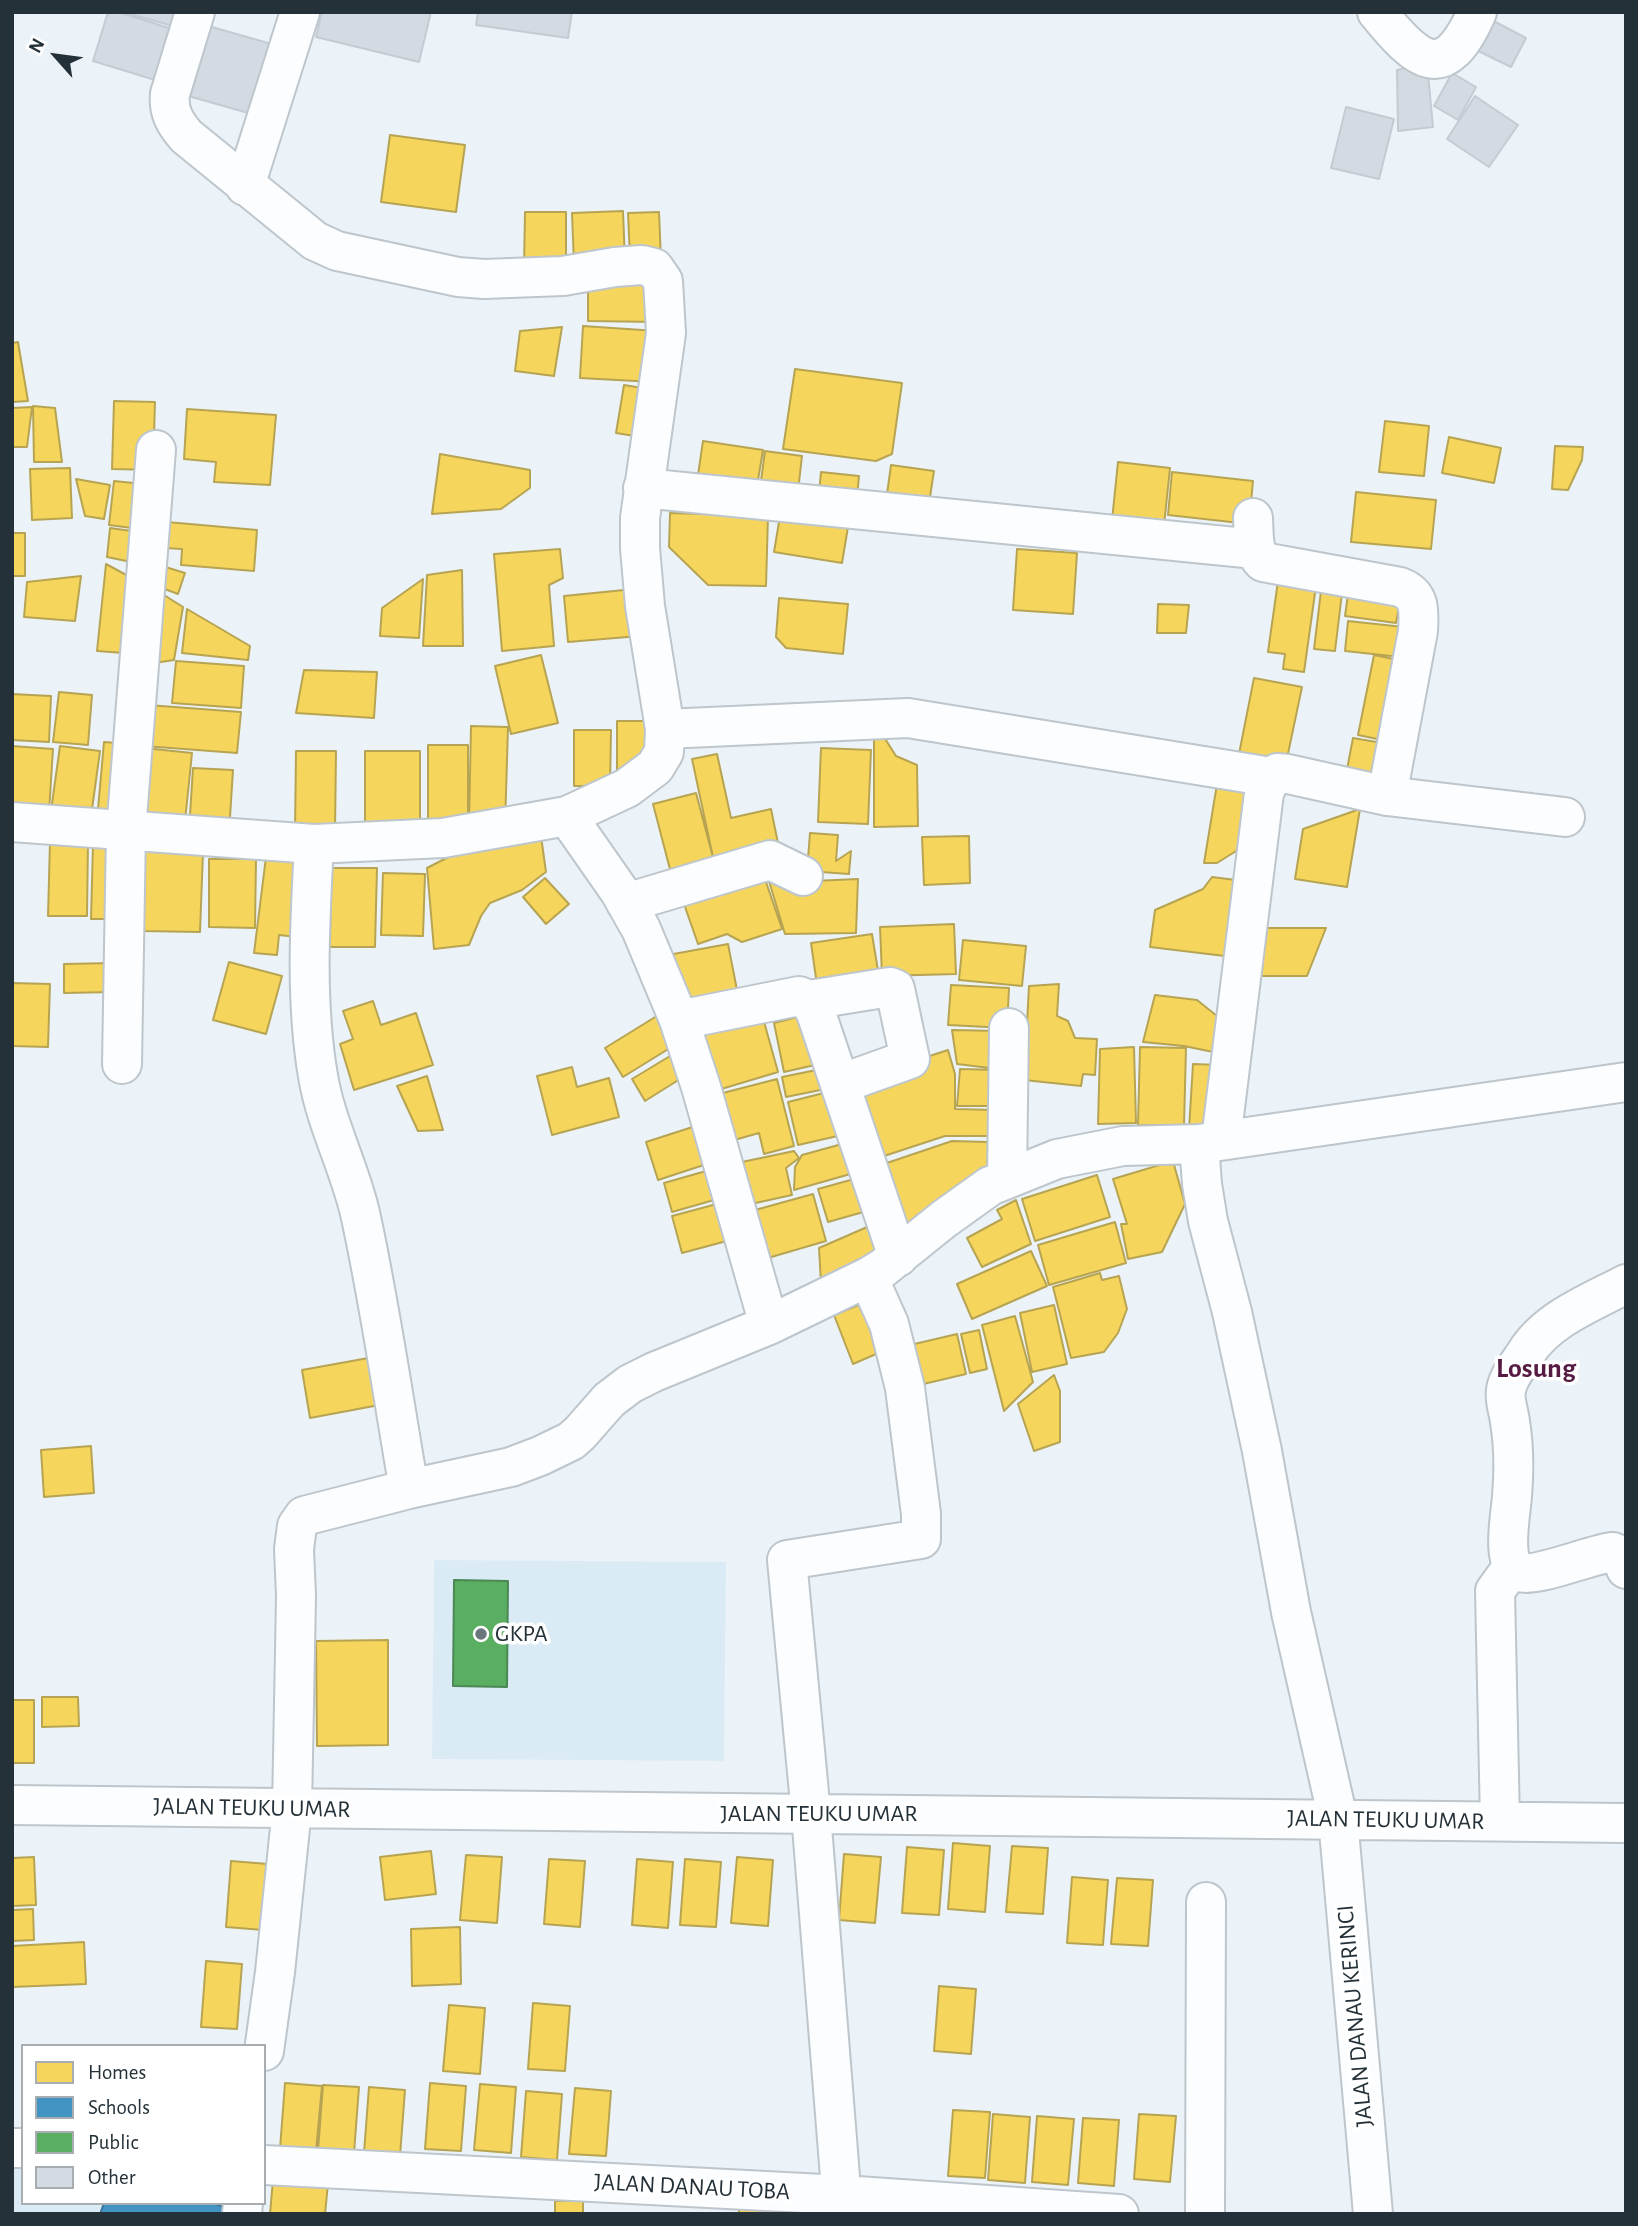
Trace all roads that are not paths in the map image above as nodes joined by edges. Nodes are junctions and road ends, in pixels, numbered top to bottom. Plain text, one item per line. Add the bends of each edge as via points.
1 (195, 12) edge
2 (300, 12) edge
3 (1377, 12) edge
4 (1477, 12) edge
5 (245, 186) junction
6 (156, 450) dead end
7 (643, 488) junction
8 (665, 729) junction
9 (1271, 777) junction
10 (1387, 796) junction
11 (567, 816) junction
12 (1565, 817) dead end
13 (12, 821) edge
14 (126, 831) junction
15 (314, 844) junction
16 (803, 876) dead end
17 (626, 903) junction
18 (810, 1000) junction
19 (680, 1020) junction
20 (1009, 1028) dead end
21 (122, 1064) dead end
22 (1626, 1082) edge
23 (840, 1084) junction
24 (1210, 1142) junction
25 (1007, 1177) junction
26 (883, 1267) junction
27 (1626, 1283) edge
28 (769, 1325) junction
29 (409, 1489) junction
30 (1513, 1566) junction
31 (1626, 1569) edge
32 (12, 1805) edge
33 (292, 1809) junction
34 (811, 1814) junction
35 (1338, 1819) junction
36 (1500, 1821) junction
37 (1626, 1823) edge
38 (1206, 1902) dead end
39 (265, 2044) edge
40 (266, 2165) edge
41 (843, 2205) edge
42 (1119, 2214) edge
43 (1205, 2214) edge
44 (1373, 2214) edge

1 - 5 street via 170,94 171,112 186,136
2 - 5 street
3 - 4 street via 1411,52 1437,58 1461,43
5 - 7 street via 325,247 426,271 484,279 642,265 654,268 663,281 666,333
6 - 14 street
7 - 8 street via 640,518 645,606
7 - 10 street via 1254,533 1258,559 1269,564 1400,587 1412,593 1419,606 1418,631
8 - 9 street via 908,719
8 - 11 street via 664,752 655,767 627,789
9 - 10 street via 1288,774
9 - 24 street, JALAN DANAU KERINCI via 1264,793
10 - 12 street
11 - 15 street via 443,838
11 - 17 street
13 - 14 street
14 - 15 street
14 - 21 street
15 - 29 street via 310,939 318,1077 359,1210
16 - 17 street via 771,860
17 - 19 street
18 - 19 street via 799,996
18 - 23 street
18 - 23 street via 895,989 910,1059
19 - 28 street
20 - 25 street
22 - 24 street
23 - 26 street
24 - 25 street via 1123,1146 1056,1159
24 - 35 street, JALAN DANAU KERINCI via 1208,1222 1257,1426 1291,1612
25 - 26 street
26 - 28 street
26 - 34 street via 889,1324 905,1388 921,1539 787,1560
27 - 30 street via 1546,1330 1527,1351 1507,1386 1513,1465 1508,1529
28 - 29 street via 631,1384 609,1400 571,1441 540,1456 511,1467
29 - 33 street via 321,1510 304,1516 296,1527
30 - 31 street via 1524,1573 1613,1552 1621,1556
30 - 36 street via 1495,1591
32 - 33 street, JALAN TEUKU UMAR
33 - 34 street, JALAN TEUKU UMAR
33 - 39 street
34 - 35 street, JALAN TEUKU UMAR
34 - 41 street
35 - 36 street, JALAN TEUKU UMAR
35 - 44 street, JALAN DANAU KERINCI
36 - 37 street, JALAN TEUKU UMAR
38 - 43 street
40 - 41 street, JALAN DANAU TOBA
41 - 42 street, JALAN DANAU TOBA

